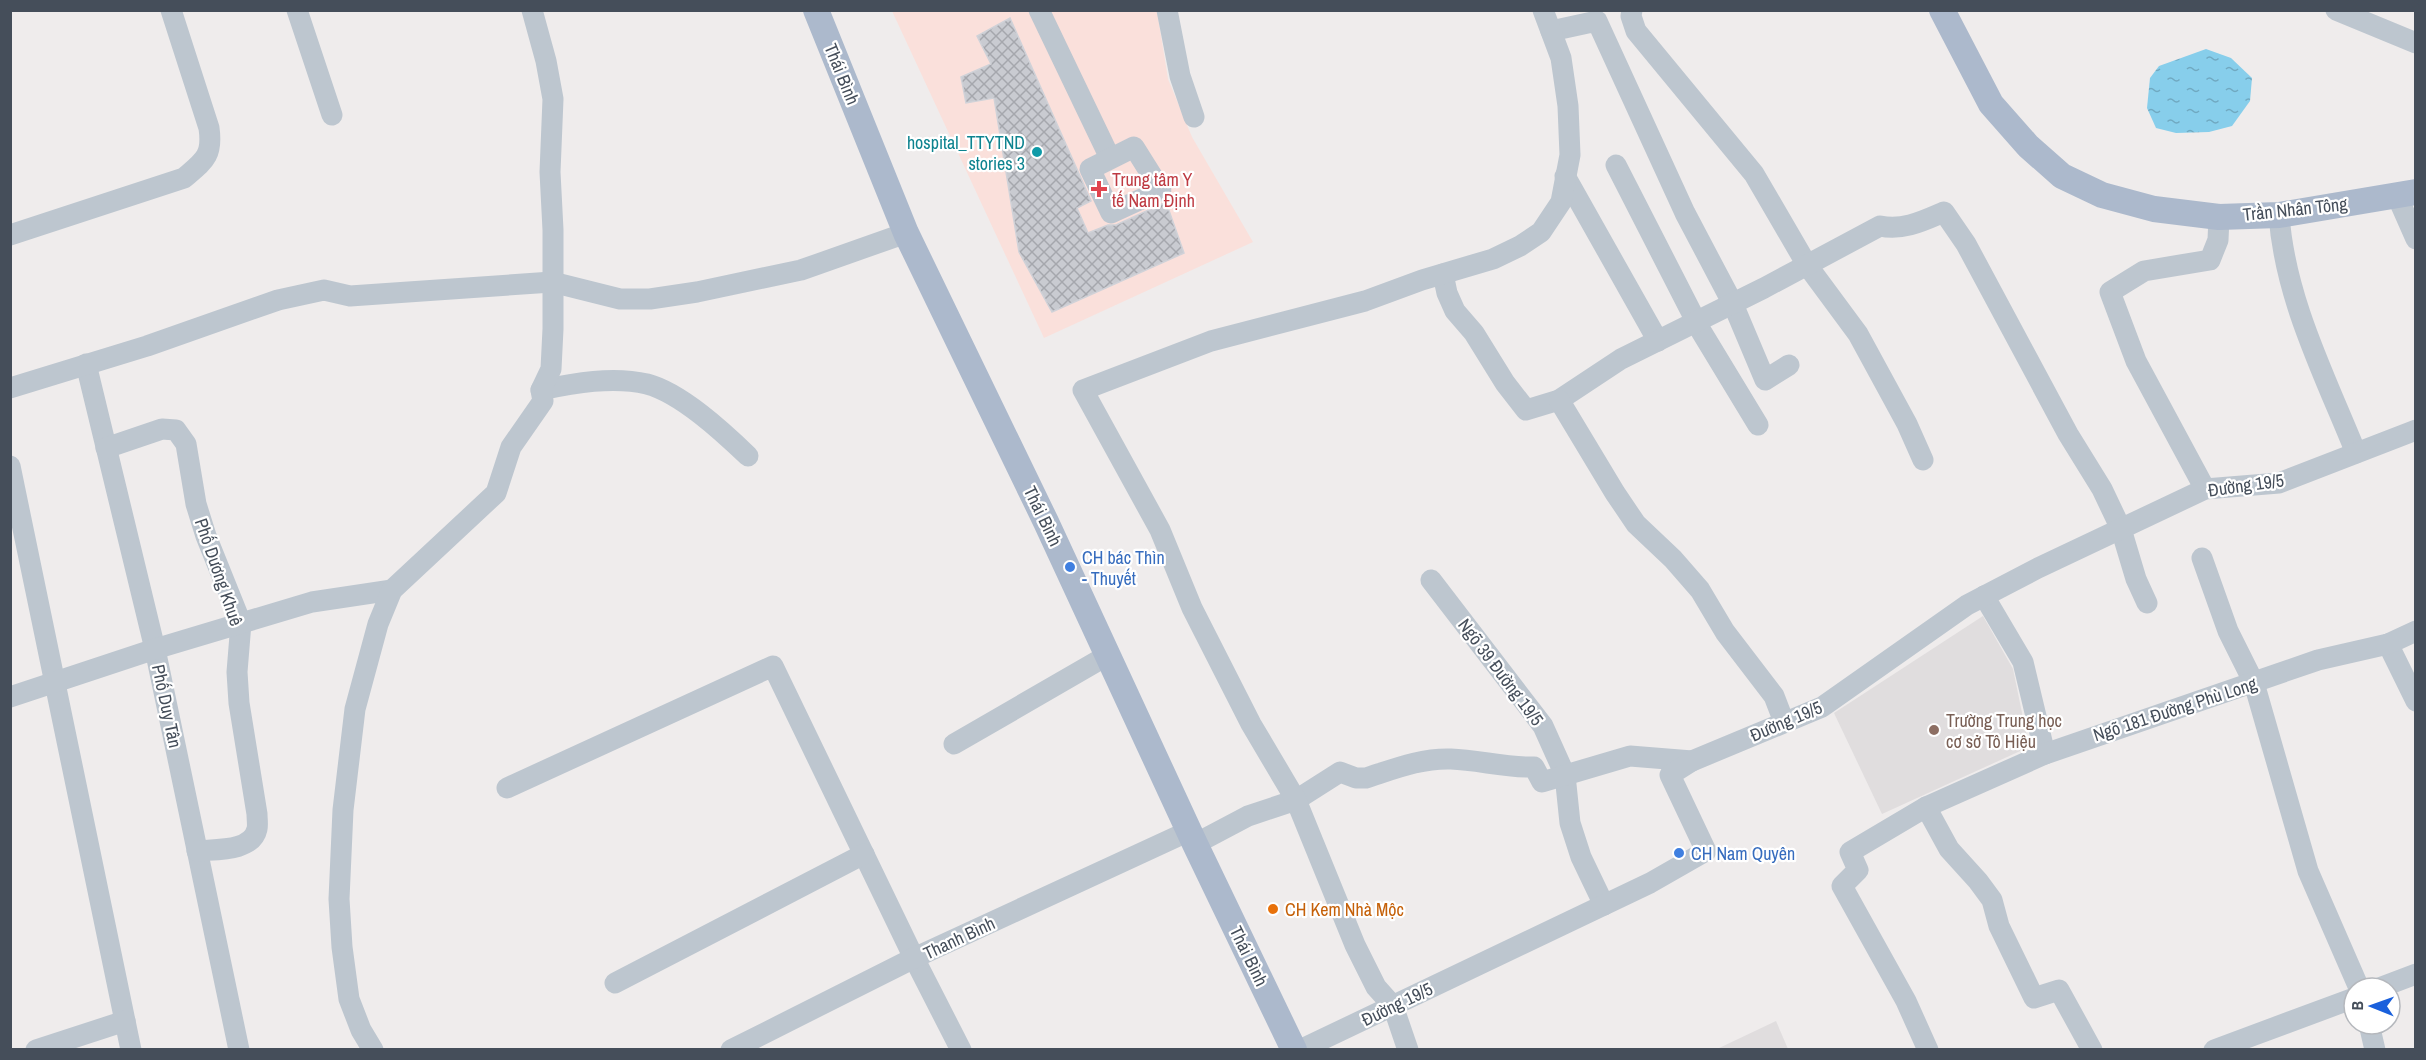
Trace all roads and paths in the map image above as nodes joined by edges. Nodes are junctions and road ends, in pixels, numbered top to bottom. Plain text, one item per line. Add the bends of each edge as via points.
1 (171, 10) edge
2 (297, 10) edge
3 (532, 10) edge
4 (816, 10) edge
5 (1039, 10) edge
6 (1167, 10) edge
7 (1543, 10) edge
8 (1942, 10) edge
9 (2336, 10) edge
10 (1631, 13) edge
11 (1551, 31) junction
12 (2415, 43) edge
13 (332, 115) dead end
14 (1194, 117) dead end
15 (1110, 158) dead end
16 (1616, 165) dead end
17 (1566, 176) junction
18 (2406, 194) edge
19 (2279, 215) junction
20 (2218, 217) junction
21 (906, 233) junction
22 (10, 235) edge
23 (2415, 239) edge
24 (1807, 265) junction
25 (1443, 274) junction
26 (552, 282) junction
27 (1733, 304) junction
28 (1696, 322) junction
29 (1658, 341) junction
30 (86, 364) junction
31 (1789, 365) dead end
32 (10, 388) edge
33 (541, 390) junction
34 (1559, 400) junction
35 (1758, 425) dead end
36 (2415, 430) edge
37 (106, 448) junction
38 (2356, 453) junction
39 (748, 456) dead end
40 (1923, 460) dead end
41 (10, 466) edge
42 (2205, 489) junction
43 (2121, 529) junction
44 (2202, 558) dead end
45 (1431, 580) dead end
46 (392, 590) junction
47 (1984, 596) junction
48 (2147, 603) dead end
49 (241, 623) junction
50 (2415, 631) edge
51 (2388, 644) junction
52 (155, 649) junction
53 (1108, 655) junction
54 (2254, 683) junction
55 (56, 684) junction
56 (10, 697) edge
57 (2415, 701) edge
58 (1784, 722) junction
59 (954, 744) dead end
60 (2045, 754) junction
61 (1692, 761) junction
62 (1565, 776) junction
63 (507, 788) dead end
64 (1296, 800) junction
65 (1926, 807) junction
66 (1192, 837) junction
67 (197, 851) junction
68 (864, 854) junction
69 (1604, 905) junction
70 (914, 958) junction
71 (2354, 976) edge
72 (615, 983) dead end
73 (2342, 1002) edge
74 (1392, 1006) junction
75 (125, 1020) junction
76 (36, 1050) edge
77 (131, 1050) edge
78 (239, 1050) edge
79 (373, 1050) edge
80 (731, 1050) edge
81 (961, 1050) edge
82 (1294, 1050) edge
83 (1300, 1050) edge
84 (1408, 1050) edge
85 (1928, 1050) edge
86 (2092, 1050) edge
87 (2214, 1050) edge

1 - 22 street via 209,128 212,143 206,160 183,178
2 - 13 street
3 - 26 street via 553,99 549,172
4 - 21 main road, Thái Bình
5 - 15 street
6 - 14 street via 1180,76
7 - 11 street
8 - 20 main road, Trần Nhân Tông via 1990,104 2062,176 2102,195 2154,209
9 - 12 street
10 - 24 street via 1636,31 1754,174
11 - 17 street via 1561,58 1568,106 1570,154
11 - 27 street via 1597,21 1685,213
16 - 28 street
17 - 25 street via 1561,202 1541,232 1493,259
17 - 29 street
18 - 19 main road, Trần Nhân Tông
18 - 23 street
19 - 20 main road, Trần Nhân Tông
19 - 38 street via 2292,294
20 - 42 street via 2217,240 2210,261 2144,271 2110,292 2136,361
21 - 26 street via 801,270 650,299 620,299
21 - 53 main road, Thái Bình
24 - 27 street
24 - 40 street via 1858,334
24 - 43 street via 1880,226 1892,229 1917,224 1944,212 1966,244
25 - 34 street via 1455,311 1526,410
25 - 64 street via 1365,302 1211,341 1083,390 1160,530 1192,608 1251,724
26 - 30 street via 350,296 324,290 278,300
26 - 33 street via 552,369
27 - 28 street
27 - 31 street via 1765,380
28 - 29 street
28 - 35 street
29 - 34 street via 1621,359
30 - 32 street
30 - 37 street, Phố Duy Tân
33 - 39 street via 573,383 615,381 647,385 676,398 717,427
33 - 46 street via 543,401 510,447 496,493
34 - 58 street via 1636,524 1700,590 1725,632 1774,696
36 - 38 street, Đường 19/5
37 - 49 street, Phố Dương Khuê via 162,429 176,430 186,444 206,536
37 - 52 street, Phố Duy Tân
38 - 42 street, Đường 19/5 via 2279,483
41 - 55 street
42 - 43 street, Đường 19/5
43 - 47 street, Đường 19/5
43 - 48 street
44 - 54 street via 2228,631
45 - 62 street, Ngõ 39 Đường 19/5 via 1543,726
46 - 49 street via 312,602
46 - 79 street via 378,624 355,709 340,849 339,899 349,999
47 - 58 street, Đường 19/5 via 1822,707
47 - 60 street via 2023,662
49 - 52 street
49 - 67 street, Phố Dương Khuê via 239,703 257,830 238,847
50 - 51 street, Ngõ 181 Đường Phù Long
51 - 54 street, Ngõ 181 Đường Phù Long via 2318,660
51 - 57 street
52 - 55 street
52 - 67 street, Phố Duy Tân
53 - 59 street
53 - 66 main road, Thái Bình
54 - 60 street, Ngõ 181 Đường Phù Long
54 - 71 street via 2308,871
55 - 56 street
55 - 75 street
58 - 61 street, Đường 19/5
60 - 65 street, Ngõ 181 Đường Phù Long
61 - 62 street via 1630,756
61 - 69 street, Đường 19/5 via 1670,775 1706,851
62 - 64 street, Thanh Bình via 1541,782 1534,767 1424,760 1366,778 1340,772
62 - 69 street, Ngõ 39 Đường 19/5 via 1570,823 1581,858
63 - 68 street via 773,666
64 - 66 street, Thanh Bình
64 - 74 street via 1355,945 1376,987
65 - 85 street, Ngõ 181 Đường Phù Long via 1850,852 1858,870 1842,886 1906,1001
65 - 86 street via 1949,849 1992,900 1999,926 2034,998 2060,990
66 - 70 street, Thanh Bình
66 - 82 main road, Thái Bình
67 - 78 street, Phố Duy Tân
68 - 70 street
68 - 72 street
69 - 74 street, Đường 19/5
70 - 80 street, Thanh Bình
70 - 81 street
73 - 87 street
74 - 83 street, Đường 19/5
74 - 84 street
75 - 76 street
75 - 77 street

